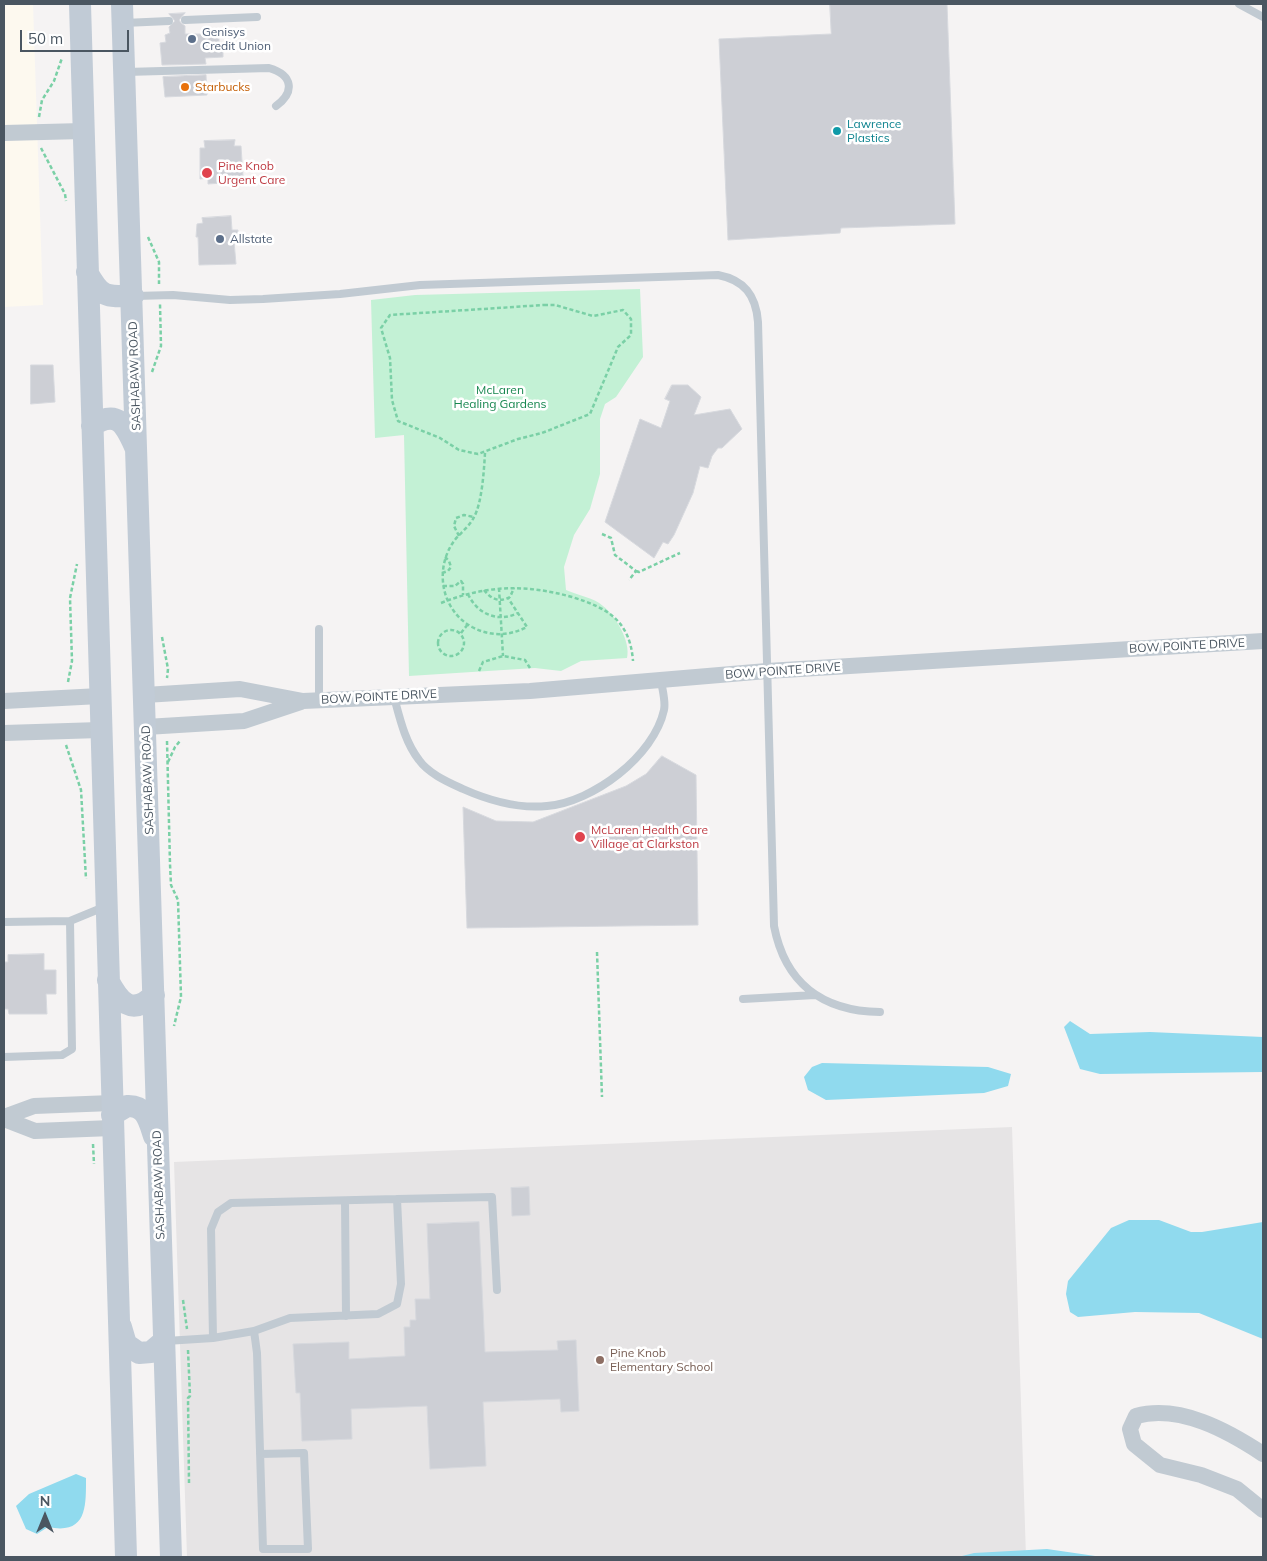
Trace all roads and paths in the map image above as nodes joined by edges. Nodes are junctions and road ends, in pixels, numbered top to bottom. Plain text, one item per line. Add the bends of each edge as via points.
1 (80, 4) edge
2 (1239, 4) edge
3 (123, 13) edge
4 (257, 16) dead end
5 (1263, 17) edge
6 (185, 20) dead end
7 (169, 21) dead end
8 (64, 53) dead end
9 (126, 72) junction
10 (276, 106) dead end
11 (83, 130) junction
12 (40, 132) junction
13 (4, 133) edge
14 (66, 202) dead end
15 (146, 232) dead end
16 (87, 272) junction
17 (159, 295) junction
18 (133, 296) junction
19 (92, 426) junction
20 (137, 452) junction
21 (485, 453) junction
22 (475, 517) junction
23 (602, 534) dead end
24 (459, 536) junction
25 (680, 553) dead end
26 (445, 557) junction
27 (78, 559) dead end
28 (636, 571) junction
29 (442, 573) junction
30 (629, 580) dead end
31 (443, 586) junction
32 (499, 588) junction
33 (514, 588) junction
34 (484, 590) junction
35 (468, 594) junction
36 (463, 595) junction
37 (508, 598) junction
38 (448, 600) junction
39 (500, 600) junction
40 (441, 603) dead end
41 (518, 613) junction
42 (501, 618) junction
43 (468, 624) junction
44 (319, 628) dead end
45 (461, 634) junction
46 (502, 635) junction
47 (1263, 641) edge
48 (503, 656) junction
49 (633, 661) dead end
50 (530, 668) dead end
51 (479, 671) dead end
52 (767, 671) junction
53 (661, 680) junction
54 (145, 695) junction
55 (394, 695) junction
56 (100, 696) junction
57 (68, 697) junction
58 (4, 701) edge
59 (311, 701) junction
60 (146, 727) junction
61 (100, 730) junction
62 (65, 732) junction
63 (4, 733) edge
64 (86, 886) dead end
65 (106, 906) junction
66 (70, 921) junction
67 (4, 922) edge
68 (597, 952) dead end
69 (108, 980) junction
70 (154, 995) junction
71 (815, 995) junction
72 (743, 999) dead end
73 (880, 1012) dead end
74 (4, 1057) edge
75 (602, 1097) dead end
76 (4, 1118) edge
77 (107, 1119) junction
78 (158, 1152) junction
79 (95, 1167) dead end
80 (397, 1200) junction
81 (345, 1201) junction
82 (497, 1290) dead end
83 (346, 1316) junction
84 (118, 1319) junction
85 (254, 1331) junction
86 (212, 1338) junction
87 (164, 1341) junction
88 (260, 1454) junction
89 (1263, 1454) edge
90 (1263, 1510) edge
91 (126, 1557) edge
92 (171, 1557) edge

1 - 11 main road
2 - 5 lane
3 - 7 lane
3 - 9 main road, SASHABAW ROAD
4 - 6 lane
8 - 12 path via 54,81 42,100
9 - 10 lane via 270,68 280,71 288,82 285,99
9 - 18 main road, SASHABAW ROAD
11 - 12 street
11 - 16 main road
12 - 13 street
12 - 14 path via 41,148
15 - 17 path via 159,262
16 - 18 main road via 97,289 105,295
16 - 19 main road
17 - 18 lane
17 - 52 lane via 263,299 420,285 718,275 743,285 752,295 758,322
18 - 20 main road, SASHABAW ROAD
19 - 20 main road via 105,419 120,421
19 - 56 main road
20 - 54 main road, SASHABAW ROAD
21 - 21 path via 590,414 618,348 631,335 631,319 627,312 593,316 544,305 390,315 381,328 390,358 392,400 398,421 440,438 458,450
21 - 22 path
22 - 24 path
22 - 24 path via 464,514 456,518 454,526
23 - 28 path via 611,538 615,555
24 - 26 path
25 - 28 path
26 - 29 path
26 - 29 path via 451,567
27 - 57 path via 70,598 72,661
28 - 30 path
29 - 31 path
31 - 36 path via 455,586 461,581
31 - 38 path
32 - 33 path
32 - 34 path
32 - 39 path
33 - 37 path
33 - 49 path via 539,588 602,608 614,616 628,635
34 - 35 path
34 - 39 path via 490,597
35 - 36 path
35 - 42 path via 479,610
36 - 38 path
37 - 39 path
37 - 41 path
38 - 40 path
38 - 43 path
39 - 42 path
41 - 42 path
41 - 46 path via 527,627
42 - 46 path
43 - 45 path
43 - 46 path via 490,634
44 - 59 lane
45 - 45 path via 453,630 444,632 438,644 441,652 448,657 461,654 465,646
46 - 48 path
47 - 52 street, BOW POINTE DRIVE
48 - 50 path via 525,660
48 - 51 path via 484,662
52 - 53 street, BOW POINTE DRIVE
52 - 71 lane via 774,926 778,947 792,971
53 - 55 street, BOW POINTE DRIVE via 530,690
53 - 55 lane via 664,709 653,736 639,754 603,786 564,803 547,806 497,802 450,783 431,771 419,761 410,746
54 - 59 street, BOW POINTE DRIVE via 240,689
54 - 60 main road, SASHABAW ROAD
55 - 59 street, BOW POINTE DRIVE
56 - 57 street
56 - 61 main road
57 - 58 street
59 - 60 street, BOW POINTE DRIVE via 244,721
60 - 70 main road, SASHABAW ROAD
61 - 62 street
61 - 65 main road
62 - 63 street
62 - 64 path via 81,790
65 - 66 lane
65 - 69 main road
66 - 67 lane
66 - 74 lane via 72,1049 62,1055
68 - 75 path
69 - 70 main road via 117,996 127,1004 144,1003
69 - 77 main road
70 - 78 main road, SASHABAW ROAD
71 - 72 lane
71 - 73 lane via 846,1009
76 - 77 street via 34,1106
76 - 77 street via 35,1131
77 - 78 main road via 126,1106 140,1109 149,1121
77 - 79 path
77 - 84 main road
78 - 87 main road, SASHABAW ROAD
80 - 81 lane
80 - 82 lane via 492,1197
80 - 83 lane via 401,1284 397,1304 378,1314
81 - 83 lane
81 - 86 lane via 231,1203 218,1212 211,1229
83 - 85 lane via 290,1318
84 - 87 main road via 126,1344 134,1352 151,1352
84 - 91 main road
85 - 86 lane
85 - 88 lane
86 - 87 lane
87 - 92 main road, SASHABAW ROAD
88 - 88 lane via 262,1549 308,1549 304,1453
89 - 90 street via 1215,1426 1170,1414 1136,1416 1130,1429 1134,1444 1160,1464 1237,1488

